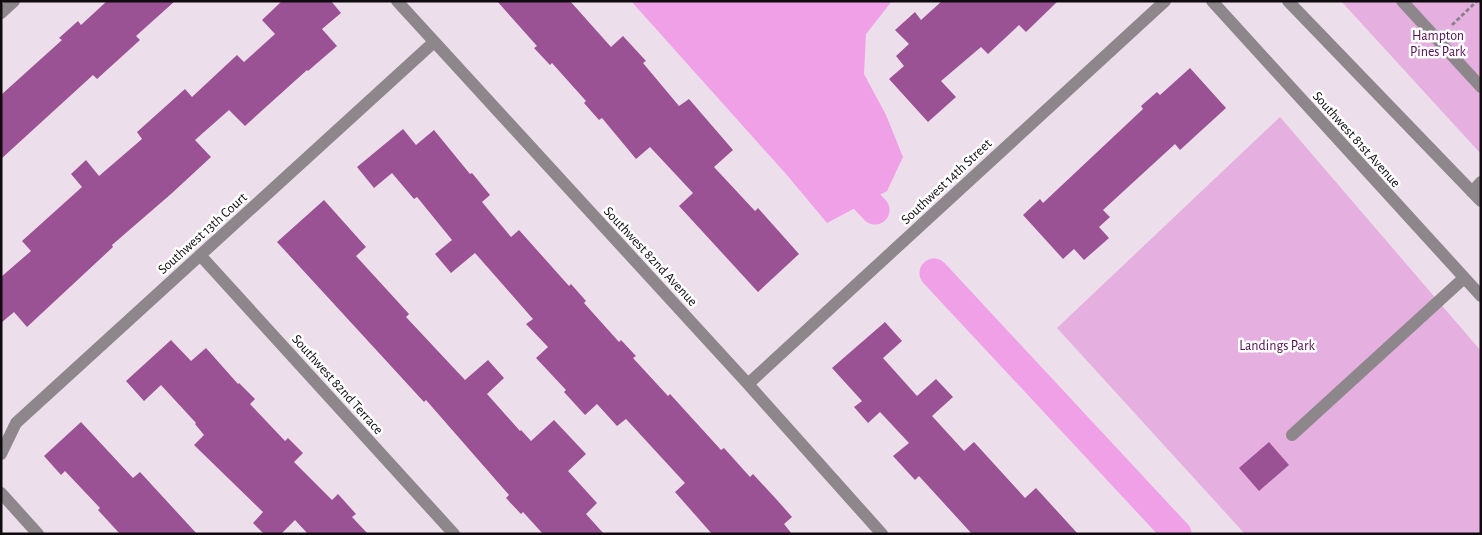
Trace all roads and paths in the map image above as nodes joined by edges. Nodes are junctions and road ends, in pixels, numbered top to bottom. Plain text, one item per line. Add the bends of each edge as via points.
1 (14, 1) edge
2 (397, 1) edge
3 (1165, 1) edge
4 (1212, 1) edge
5 (1288, 1) edge
6 (1402, 1) edge
7 (1477, 1) edge
8 (1, 13) edge
9 (1437, 39) junction
10 (434, 42) junction
11 (1481, 87) edge
12 (1481, 182) edge
13 (1472, 192) junction
14 (1481, 201) edge
15 (200, 255) junction
16 (1464, 278) junction
17 (1481, 296) edge
18 (748, 384) junction
19 (1292, 435) dead end
20 (1, 454) edge
21 (1, 493) edge
22 (38, 534) edge
23 (454, 534) edge
24 (882, 534) edge

1 - 8 street
2 - 10 street, Southwest 82nd Avenue
3 - 18 street, Southwest 14th Street
4 - 16 street, Southwest 81st Avenue
5 - 13 street
6 - 9 street
7 - 9 path
9 - 11 street
10 - 15 street, Southwest 13th Court
10 - 18 street, Southwest 82nd Avenue
12 - 13 street
13 - 14 street
15 - 20 street, Southwest 13th Court via 16,423
15 - 23 street, Southwest 82nd Terrace
16 - 17 street, Southwest 81st Avenue
16 - 19 street
18 - 24 street, Southwest 82nd Avenue
21 - 22 street

